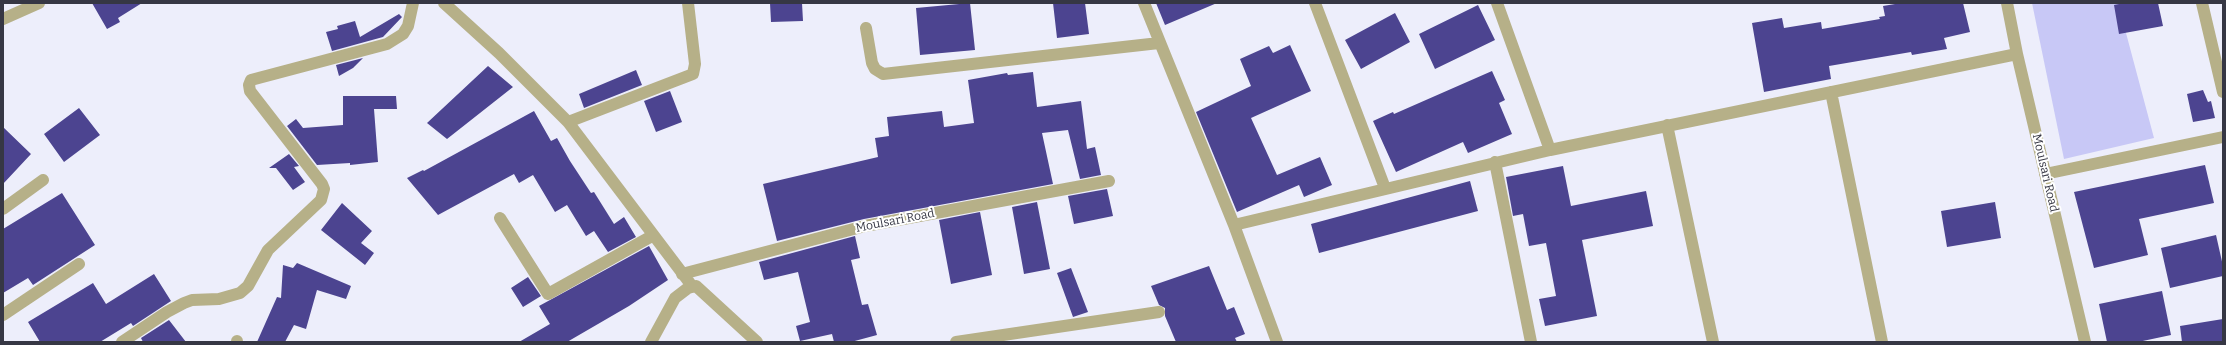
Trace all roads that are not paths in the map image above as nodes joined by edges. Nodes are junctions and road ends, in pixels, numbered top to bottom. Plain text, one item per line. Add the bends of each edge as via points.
1 (39, 3) edge
2 (413, 3) edge
3 (444, 3) edge
4 (688, 3) edge
5 (1144, 3) edge
6 (1315, 3) edge
7 (1497, 3) edge
8 (2007, 3) edge
9 (2202, 3) edge
10 (3, 19) edge
11 (866, 28) dead end
12 (1159, 43) junction
13 (2017, 54) junction
14 (1831, 92) junction
15 (2223, 92) edge
16 (568, 122) junction
17 (1667, 124) junction
18 (2223, 136) edge
19 (1550, 150) junction
20 (1495, 162) junction
21 (2045, 174) junction
22 (43, 180) dead end
23 (1109, 181) dead end
24 (1385, 188) junction
25 (3, 209) edge
26 (500, 218) dead end
27 (1234, 224) junction
28 (652, 236) junction
29 (79, 264) dead end
30 (682, 274) junction
31 (692, 286) junction
32 (1159, 312) dead end
33 (3, 315) edge
34 (122, 342) edge
35 (651, 342) edge
36 (757, 342) edge
37 (956, 342) edge
38 (1277, 342) edge
39 (1530, 342) edge
40 (1713, 342) edge
41 (1882, 342) edge
42 (2085, 342) edge

1 - 10 street
2 - 34 street via 408,26 403,34 387,44 251,80 250,91 322,184 324,189 321,200 268,250 251,282 240,293 219,299 192,300 184,303
3 - 16 street via 499,53
4 - 16 street via 695,64 693,74
5 - 12 street
6 - 24 street
7 - 19 street
8 - 13 street, Moulsari Road
9 - 15 street
11 - 12 street via 872,64 883,74
12 - 27 street
13 - 14 street
13 - 21 street, Moulsari Road
14 - 17 street
14 - 41 street
16 - 28 street
17 - 19 street
17 - 40 street
18 - 21 street
19 - 20 street
20 - 24 street
20 - 39 street
21 - 42 street, Moulsari Road
22 - 25 street
23 - 30 street, Moulsari Road via 865,226
24 - 27 street
26 - 28 street via 548,294
27 - 38 street
28 - 30 street
29 - 33 street
30 - 31 street
31 - 35 street via 675,298
31 - 36 street via 700,289
32 - 37 street

